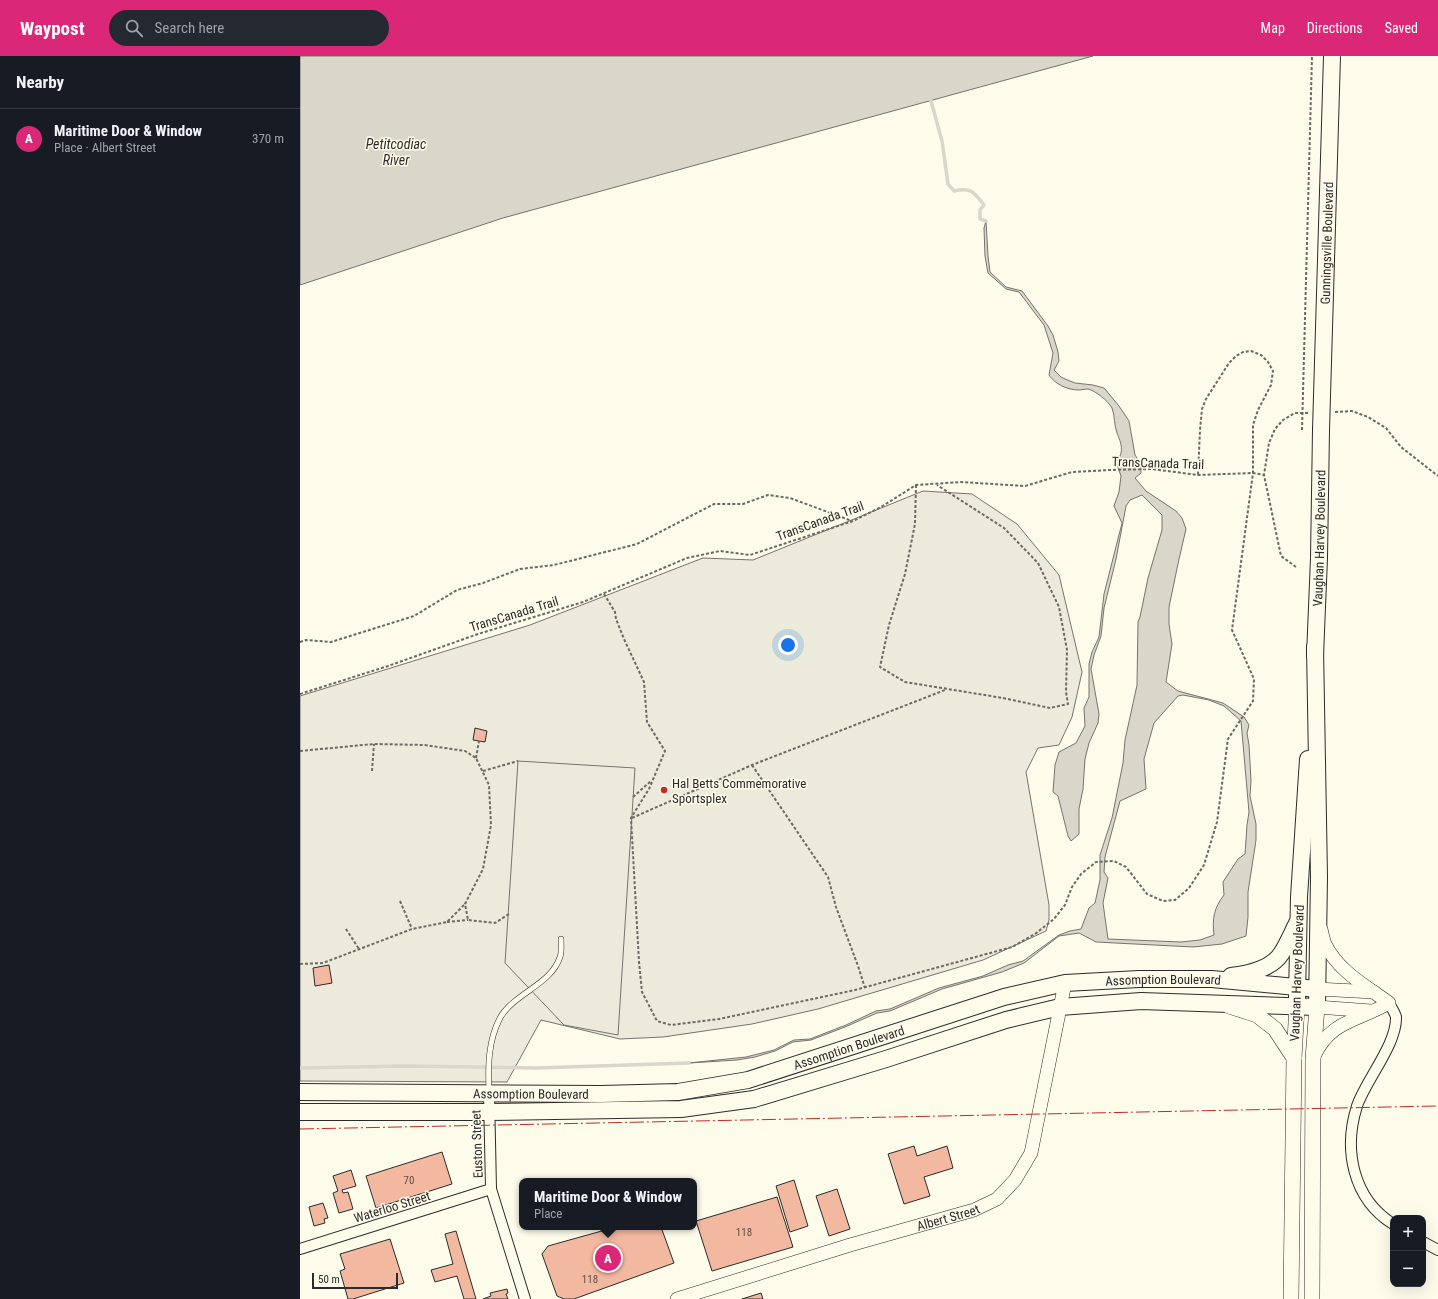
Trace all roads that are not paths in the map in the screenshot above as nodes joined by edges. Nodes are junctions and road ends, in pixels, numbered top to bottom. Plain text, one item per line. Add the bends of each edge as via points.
1 (1332, 56) edge
2 (1321, 430) joint
3 (1315, 647) junction
4 (1299, 919) junction
5 (1319, 921) junction
6 (561, 939) dead end
7 (1212, 979) junction
8 (1065, 983) junction
9 (1298, 988) junction
10 (1317, 989) junction
11 (1374, 992) junction
12 (1221, 1003) junction
13 (1389, 1003) junction
14 (1060, 1007) junction
15 (1297, 1011) junction
16 (1316, 1012) junction
17 (1374, 1012) junction
18 (1294, 1058) junction
19 (1312, 1059) junction
20 (300, 1092) edge
21 (489, 1094) junction
22 (300, 1112) edge
23 (488, 1112) junction
24 (491, 1189) junction
25 (1390, 1222) edge
26 (1426, 1244) edge
27 (300, 1249) edge
28 (1438, 1250) edge
29 (525, 1299) edge
30 (677, 1299) edge
31 (1291, 1299) edge
32 (1312, 1299) edge

1 - 2 main road, Gunningsville Boulevard, bridge
2 - 3 main road, Vaughan Harvey Boulevard
3 - 4 main road, Vaughan Harvey Boulevard
3 - 5 main road, Vaughan Harvey Boulevard
4 - 7 main road via 1281,954 1274,962 1248,974
4 - 9 main road, Vaughan Harvey Boulevard
5 - 10 main road, Vaughan Harvey Boulevard
5 - 11 street via 1324,944 1334,957 1354,979
6 - 21 lane, Euston Street via 560,957 549,975 512,1004 501,1017 492,1037
7 - 8 main road, Assomption Boulevard
7 - 9 main road, Assomption Boulevard
8 - 14 street, Albert Street
8 - 21 main road, Assomption Boulevard via 1004,997 748,1080 678,1092
9 - 10 main road, Assomption Boulevard
9 - 15 main road, Vaughan Harvey Boulevard
10 - 11 street, Assomption Boulevard
10 - 16 main road, Vaughan Harvey Boulevard
11 - 13 street
12 - 14 main road, Assomption Boulevard via 1141,1001
12 - 15 main road, Assomption Boulevard
12 - 18 main road via 1257,1015 1275,1029
13 - 17 street
13 - 25 street via 1396,1016 1394,1029 1358,1106 1352,1128 1351,1146 1354,1173 1364,1196 1375,1210
14 - 23 main road, Assomption Boulevard via 1006,1020 754,1099 682,1109
14 - 30 street, Albert Street via 1031,1154 1015,1180 997,1199 974,1210 850,1245
15 - 16 main road, Assomption Boulevard
15 - 18 main road, Vaughan Harvey Boulevard
16 - 17 street, Assomption Boulevard
16 - 19 main road, Vaughan Harvey Boulevard
17 - 19 street via 1344,1023 1329,1033
18 - 31 main road, Vaughan Harvey Boulevard
19 - 32 main road, Vaughan Harvey Boulevard
20 - 21 main road, Assomption Boulevard
21 - 23 street, Euston Street
22 - 23 main road, Assomption Boulevard
23 - 24 street, Euston Street
24 - 27 street, Waterloo Street
24 - 29 street, Euston Street
26 - 28 street

